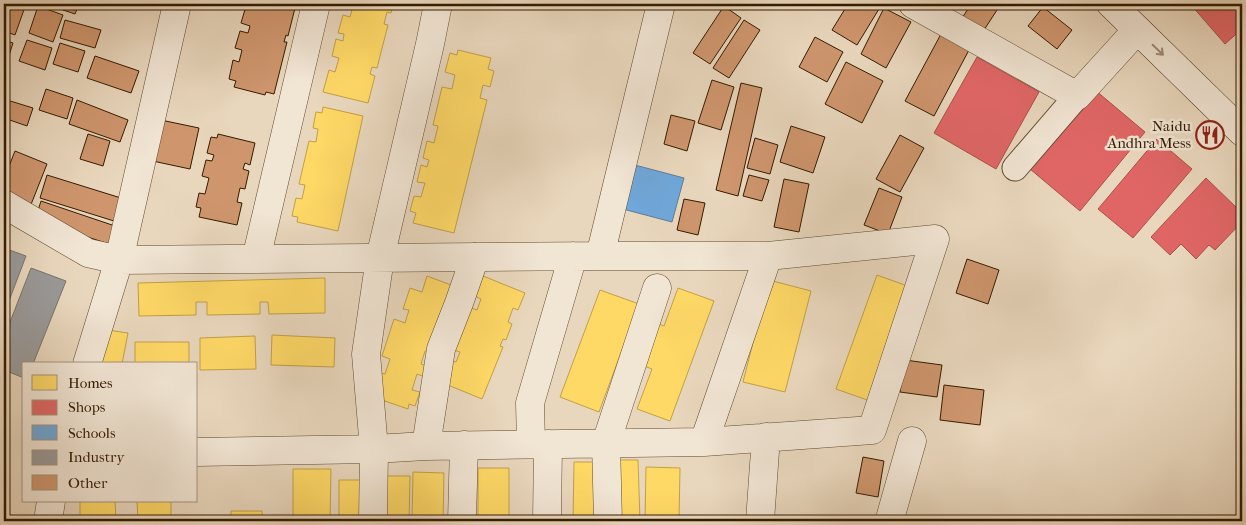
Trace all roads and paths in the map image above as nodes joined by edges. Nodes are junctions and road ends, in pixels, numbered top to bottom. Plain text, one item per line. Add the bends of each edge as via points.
1 (177, 4) edge
2 (316, 4) edge
3 (438, 4) edge
4 (661, 4) edge
5 (913, 4) edge
6 (1111, 4) edge
7 (1137, 30) junction
8 (1078, 96) junction
9 (1242, 132) edge
10 (1015, 168) dead end
11 (4, 204) edge
12 (573, 256) junction
13 (600, 256) junction
14 (768, 256) junction
15 (475, 257) junction
16 (380, 258) junction
17 (256, 259) junction
18 (119, 260) junction
19 (657, 288) dead end
20 (87, 362) edge
21 (766, 437) junction
22 (704, 442) junction
23 (912, 442) dead end
24 (606, 443) junction
25 (539, 444) junction
26 (464, 445) junction
27 (426, 446) junction
28 (374, 449) junction
29 (198, 452) edge
30 (51, 502) edge
31 (48, 521) edge
32 (373, 521) edge
33 (462, 521) edge
34 (547, 521) edge
35 (608, 521) edge
36 (760, 521) edge
37 (893, 521) edge

1 - 18 street
2 - 17 street
3 - 16 street
4 - 13 street
5 - 8 street
6 - 7 street
7 - 8 street
7 -> 9 street
8 - 10 street
11 - 18 street via 88,253
12 - 13 street
12 - 15 street
12 - 25 street via 530,403
13 - 14 street
14 - 21 street via 936,239 872,430
14 - 22 street
15 - 16 street
15 - 27 street via 441,349
16 - 17 street
16 - 28 street via 366,354
17 - 18 street
18 - 20 street
19 - 24 street
21 - 22 street
21 - 36 street
22 - 24 street
23 - 37 street
24 - 25 street
24 - 35 street
25 - 26 street
25 - 34 street
26 - 27 street
26 - 33 street
27 - 28 street
28 - 29 street
28 - 32 street
30 - 31 street

